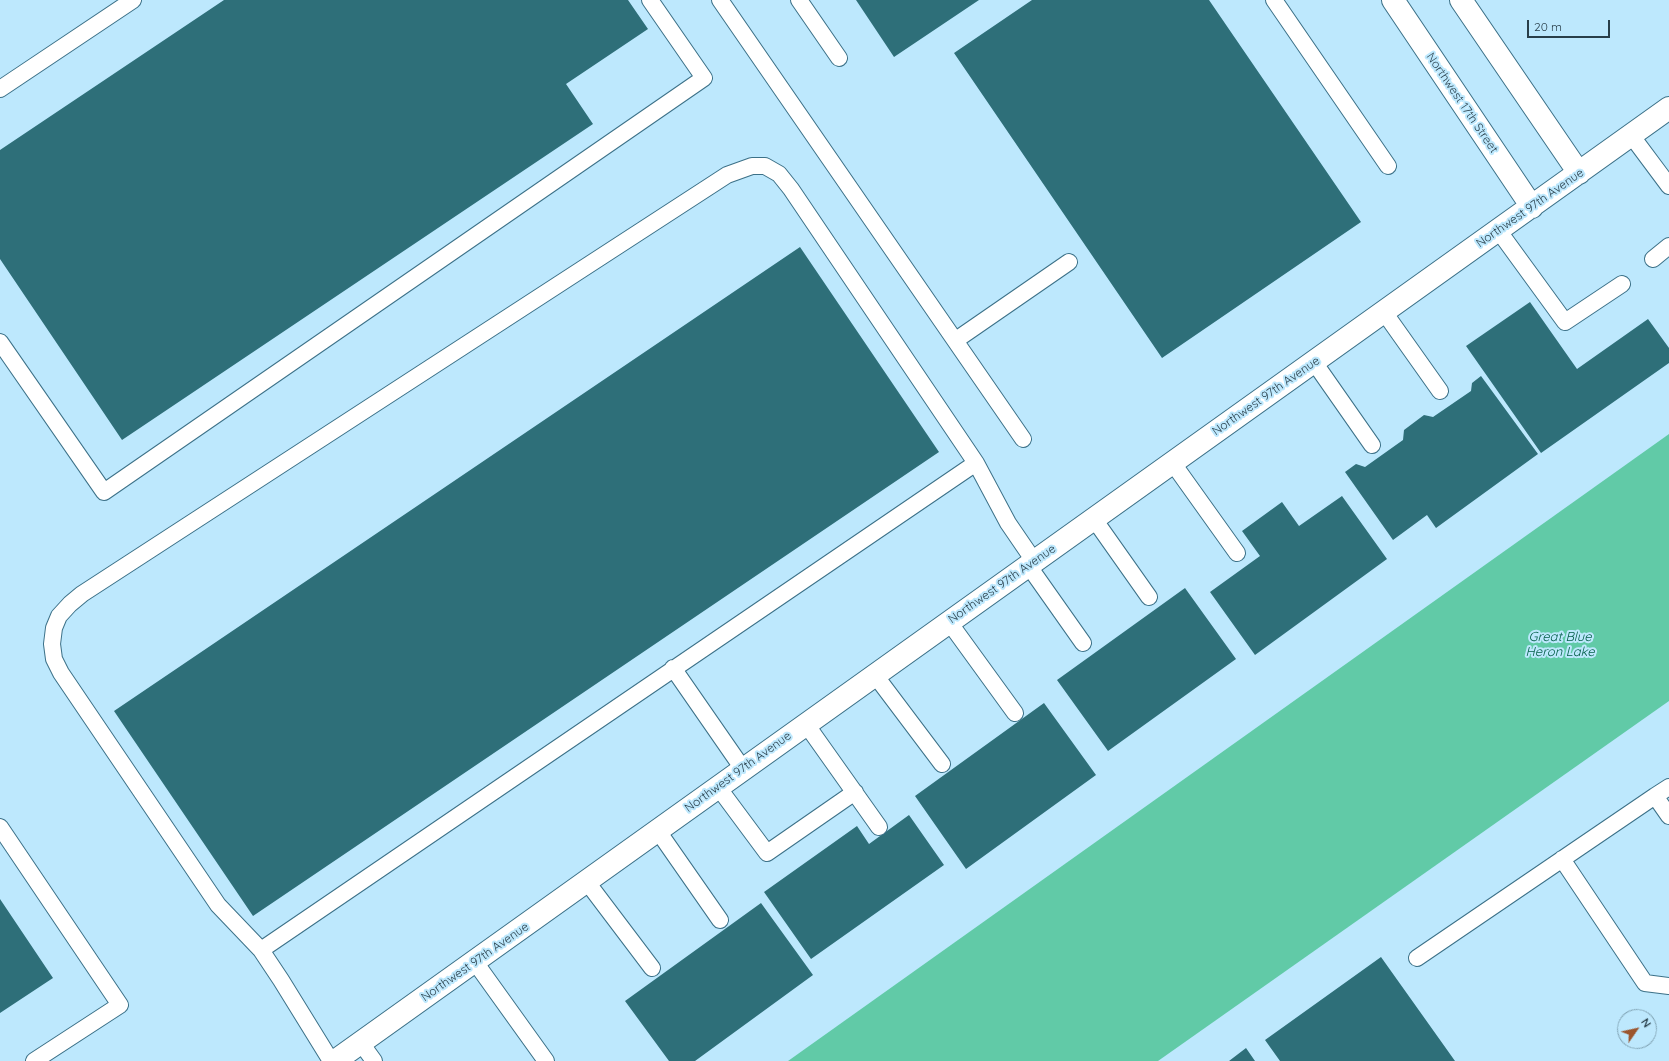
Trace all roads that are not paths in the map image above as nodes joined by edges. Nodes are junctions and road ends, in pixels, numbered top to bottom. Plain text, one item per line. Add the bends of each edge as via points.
1 (134, 0) edge
2 (650, 0) edge
3 (720, 0) edge
4 (799, 0) edge
5 (1274, 0) edge
6 (1393, 0) edge
7 (1461, 0) edge
8 (839, 58) dead end
9 (0, 89) edge
10 (1669, 108) edge
11 (1631, 135) junction
12 (1388, 166) dead end
13 (1579, 173) junction
14 (1669, 186) edge
15 (1532, 206) junction
16 (1498, 230) junction
17 (1669, 246) edge
18 (1652, 259) dead end
19 (1070, 262) dead end
20 (1622, 284) dead end
21 (1384, 312) junction
22 (956, 340) junction
23 (0, 342) edge
24 (1314, 362) junction
25 (1440, 391) dead end
26 (1023, 439) dead end
27 (1372, 445) dead end
28 (1172, 462) junction
29 (976, 463) junction
30 (1094, 519) junction
31 (1237, 553) dead end
32 (1031, 563) junction
33 (1149, 597) dead end
34 (949, 622) junction
35 (1082, 643) dead end
36 (673, 668) junction
37 (875, 675) junction
38 (1015, 713) dead end
39 (806, 724) junction
40 (942, 764) dead end
41 (743, 769) junction
42 (718, 787) junction
43 (1669, 787) edge
44 (855, 792) junction
45 (1655, 796) junction
46 (1669, 816) edge
47 (0, 827) edge
48 (879, 827) dead end
49 (658, 831) junction
50 (1562, 859) junction
51 (587, 882) junction
52 (720, 920) dead end
53 (261, 950) junction
54 (1417, 958) dead end
55 (475, 962) junction
56 (652, 968) dead end
57 (1669, 986) edge
58 (361, 1043) junction
59 (34, 1061) edge
60 (331, 1061) edge
61 (335, 1061) edge
62 (374, 1061) edge
63 (546, 1061) edge

1 - 9 lane
2 - 23 lane via 704,78 104,492
3 - 22 lane
4 - 8 lane
5 - 12 lane
6 - 15 street, Northwest 17th Street
7 - 13 street
10 - 11 street, Northwest 97th Avenue
11 - 13 street, Northwest 97th Avenue
11 - 14 lane
13 - 15 street, Northwest 97th Avenue
15 - 16 street, Northwest 97th Avenue
16 - 20 lane via 1565,322
16 - 21 street, Northwest 97th Avenue
17 - 18 lane
19 - 22 lane
21 - 24 street, Northwest 97th Avenue
21 - 25 lane
22 - 26 lane
24 - 27 lane
24 - 28 street, Northwest 97th Avenue
28 - 30 street, Northwest 97th Avenue
28 - 31 lane
29 - 32 lane
29 - 36 lane
29 - 53 lane via 791,189 779,174 765,166 752,166 727,175 82,594 63,612 54,628 54,659 61,673 218,905
30 - 32 street, Northwest 97th Avenue
30 - 33 lane
32 - 34 street, Northwest 97th Avenue
32 - 35 lane
34 - 37 street, Northwest 97th Avenue
34 - 38 lane
36 - 41 lane
36 - 53 lane
37 - 39 street, Northwest 97th Avenue
37 - 40 lane
39 - 41 street, Northwest 97th Avenue
39 - 44 lane
41 - 42 street, Northwest 97th Avenue
42 - 44 lane via 767,853
42 - 49 street, Northwest 97th Avenue
43 - 45 lane
44 - 48 lane
45 - 46 lane
45 - 50 lane
47 - 59 lane via 120,1005
49 - 51 street, Northwest 97th Avenue
49 - 52 lane
50 - 54 lane
50 - 57 lane via 1645,983
51 - 55 street, Northwest 97th Avenue
51 - 56 lane
53 - 60 lane
55 - 58 street, Northwest 97th Avenue
55 - 63 lane
58 - 61 street, Northwest 97th Avenue
58 - 62 lane

